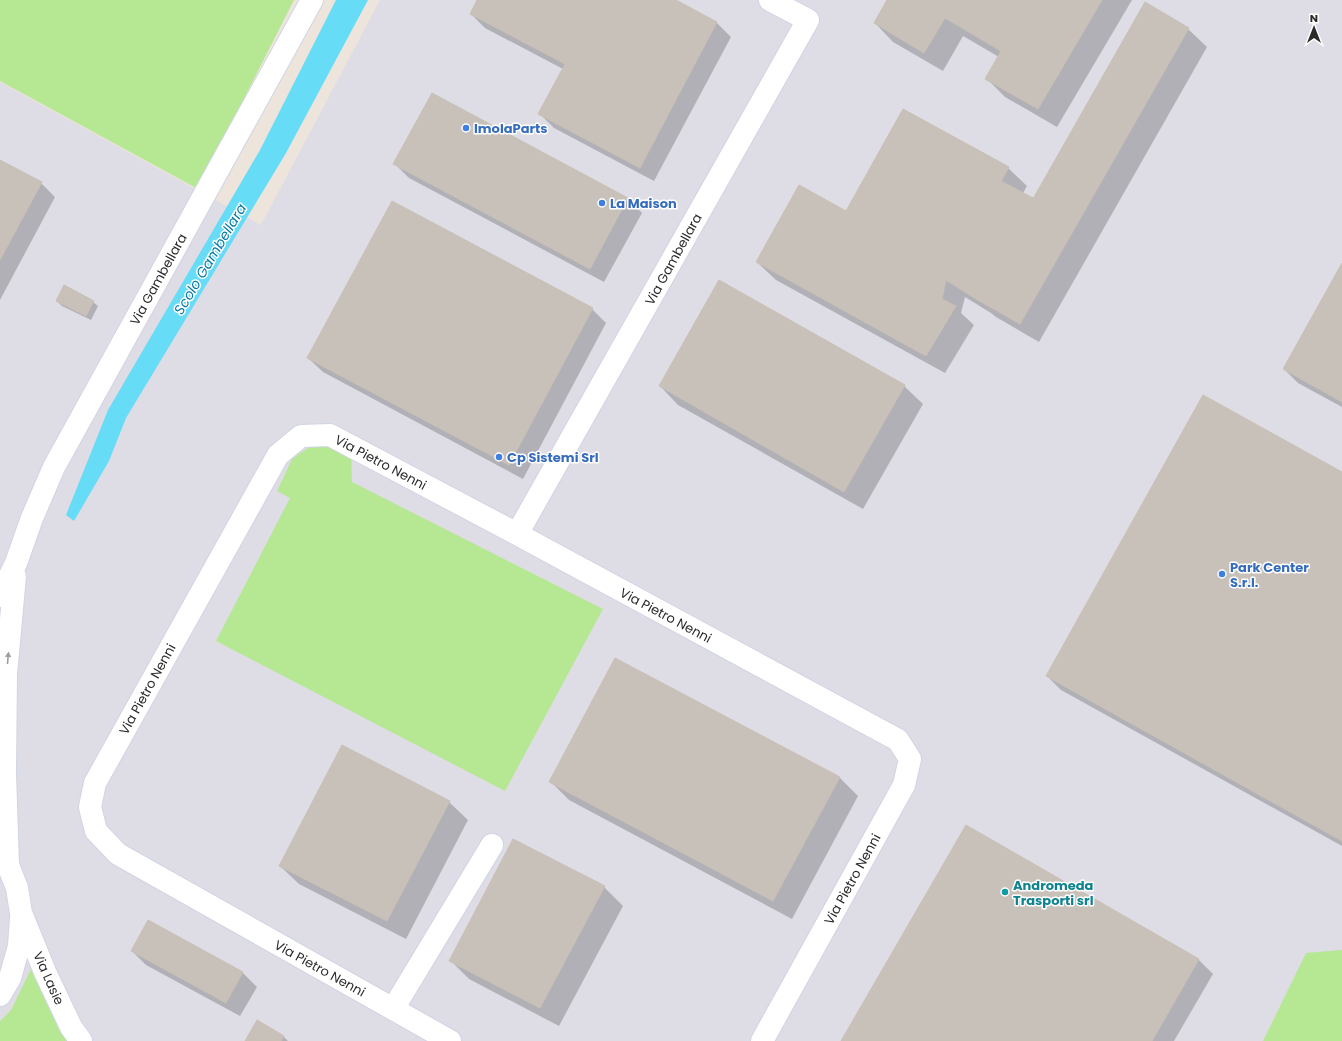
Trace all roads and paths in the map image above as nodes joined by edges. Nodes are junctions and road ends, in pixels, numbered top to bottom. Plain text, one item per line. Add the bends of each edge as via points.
1 (312, 0) edge
2 (770, 0) edge
3 (518, 534) junction
4 (16, 563) junction
5 (0, 596) edge
6 (492, 845) dead end
7 (4, 858) edge
8 (21, 913) junction
9 (0, 995) edge
10 (393, 1009) junction
11 (81, 1041) edge
12 (450, 1041) edge
13 (762, 1041) edge

1 - 4 street, Via Gambellara via 54,466
2 - 3 street, Via Gambellara via 808,20
3 - 10 street, Via Pietro Nenni via 330,435 301,436 278,455 95,784 90,807 96,831 118,854
3 - 13 street, Via Pietro Nenni via 898,740 910,759 904,785
4 - 5 street, Via Gambellara
7 -> 4 street, Via Gambellara via 6,674
6 - 10 street
7 - 8 street, Via Lasie via 17,888
8 - 9 street, Via Lasie via 19,946 10,978
8 - 11 street, Via Lasie via 45,972 71,1027
10 - 12 street, Via Pietro Nenni

